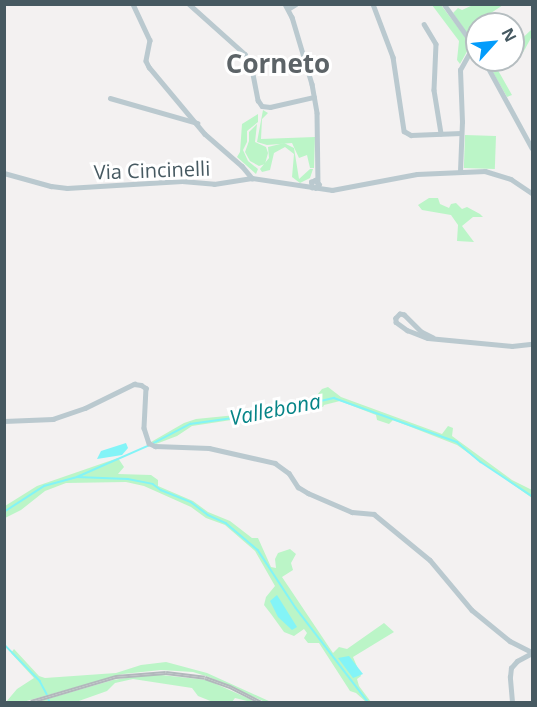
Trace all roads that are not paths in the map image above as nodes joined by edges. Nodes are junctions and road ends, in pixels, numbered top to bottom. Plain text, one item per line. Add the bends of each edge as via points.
1 (133, 4) edge
2 (189, 4) edge
3 (296, 4) edge
4 (373, 4) edge
5 (444, 4) edge
6 (286, 7) edge
7 (424, 24) dead end
8 (465, 32) edge
9 (465, 61) edge
10 (491, 72) edge
11 (314, 97) junction
12 (110, 98) dead end
13 (197, 123) junction
14 (441, 133) junction
15 (461, 133) junction
16 (532, 148) edge
17 (460, 171) junction
18 (4, 173) edge
19 (252, 178) junction
20 (315, 183) junction
21 (532, 193) edge
22 (433, 338) junction
23 (532, 344) edge
24 (4, 421) edge
25 (532, 652) edge
26 (512, 702) edge

1 - 13 street via 150,40 146,61
2 - 11 street via 244,54 262,106
3 - 6 street
4 - 14 street via 393,57 402,129 411,135
5 - 8 street
6 - 11 street via 308,66
7 - 14 street via 436,44 434,90
9 - 15 street via 460,70
10 - 16 street
11 - 20 street via 318,128
12 - 13 street
13 - 19 street
14 - 15 street
15 - 17 street
17 - 20 street via 417,174 332,190
17 - 21 street via 501,175
18 - 19 street, Via Cincinelli via 67,188 214,184
19 - 20 street, Via Cincinelli via 301,187
22 - 22 street via 404,315 396,318 415,335
22 - 23 street via 512,346
24 - 25 street via 53,418 86,408 134,384 141,385 147,388 144,428 151,445 201,447 275,463 308,493 352,512 374,514 430,560 472,610 510,641
25 - 26 street via 512,668

